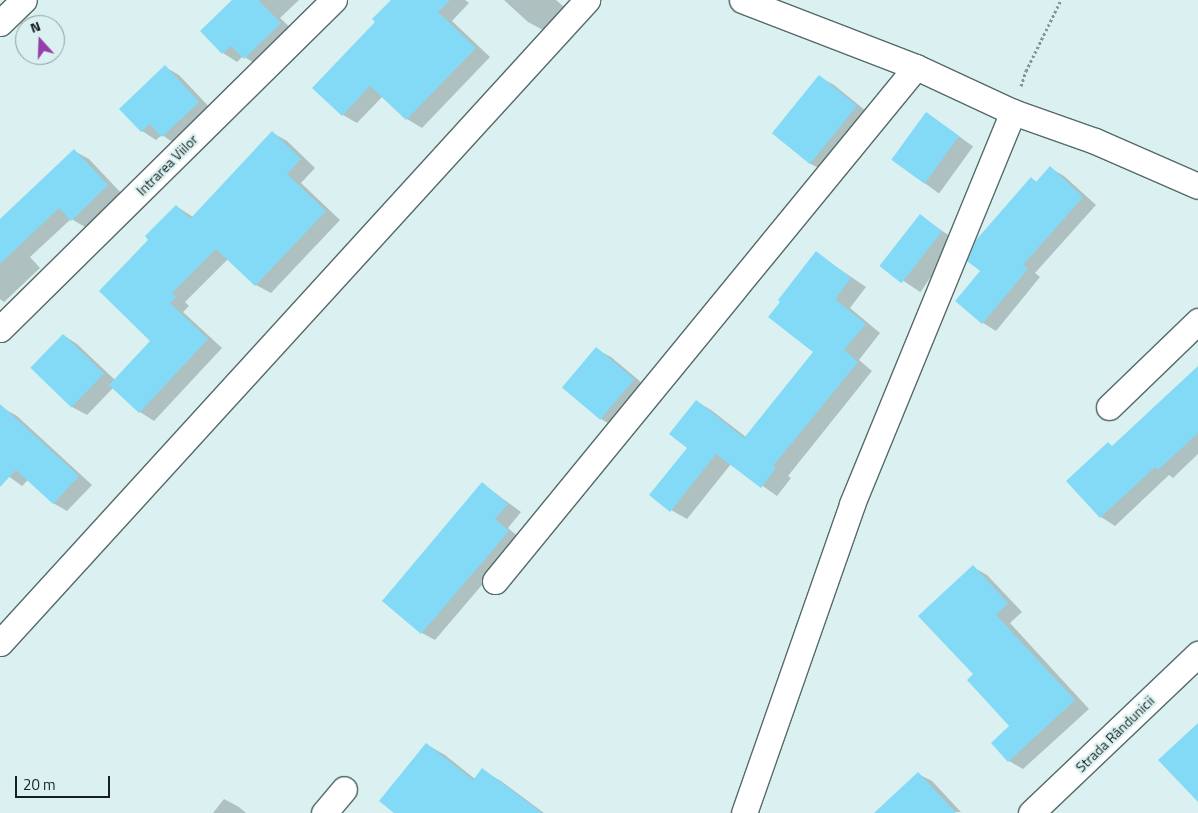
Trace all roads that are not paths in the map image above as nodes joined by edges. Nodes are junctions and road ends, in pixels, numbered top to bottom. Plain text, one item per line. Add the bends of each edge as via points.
1 (24, 0) edge
2 (334, 0) edge
3 (587, 0) edge
4 (742, 0) edge
5 (0, 23) edge
6 (916, 68) junction
7 (1013, 112) junction
8 (1198, 186) edge
9 (1198, 321) edge
10 (0, 330) edge
11 (1109, 407) dead end
12 (495, 582) dead end
13 (0, 643) edge
14 (1198, 654) edge
15 (344, 789) dead end
16 (324, 813) edge
17 (744, 813) edge
18 (1032, 813) edge

1 - 5 street
2 - 10 street, Intrarea Viilor
3 - 13 street
4 - 6 street
6 - 7 street
6 - 12 street
7 - 8 street via 1095,141
7 - 17 street via 852,504
9 - 11 street
14 - 18 street, Strada Rândunicii
15 - 16 street

